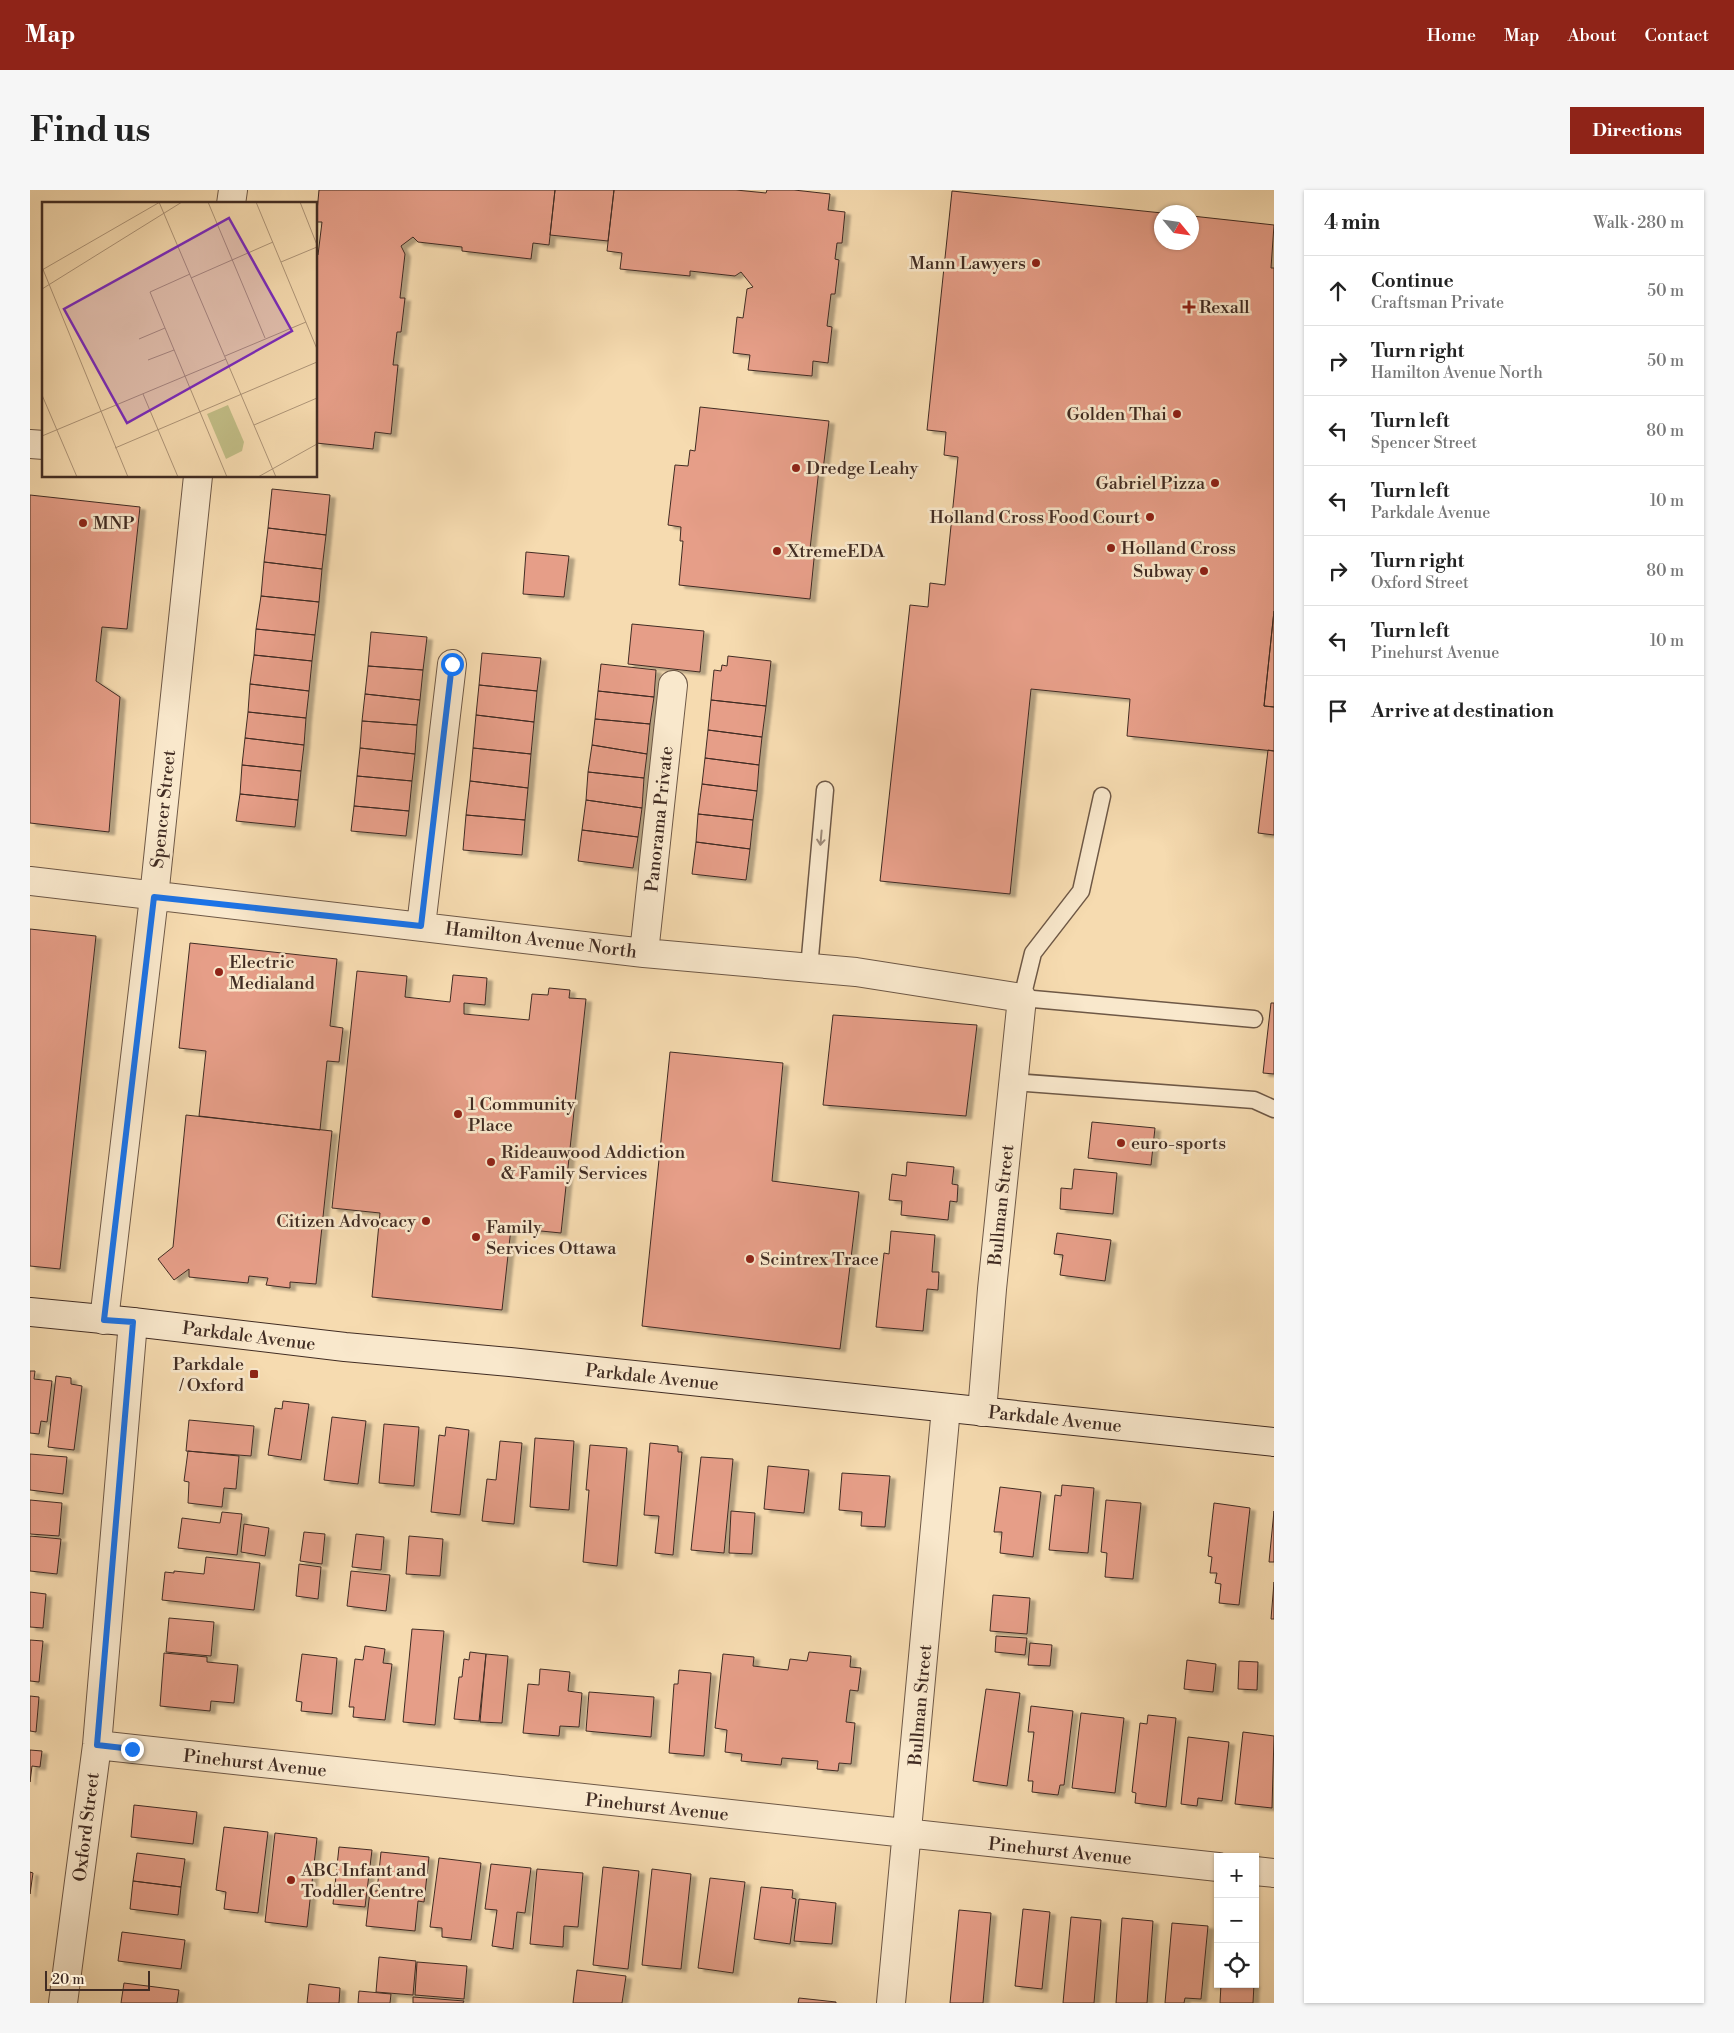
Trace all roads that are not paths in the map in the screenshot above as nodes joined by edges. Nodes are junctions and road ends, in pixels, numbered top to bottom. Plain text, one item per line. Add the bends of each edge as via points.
1 (198, 478) edge
2 (452, 664) dead end
3 (673, 685) dead end
4 (825, 790) dead end
5 (1102, 796) dead end
6 (30, 881) edge
7 (154, 897) junction
8 (421, 926) junction
9 (644, 953) junction
10 (809, 968) junction
11 (1022, 998) junction
12 (1254, 1018) dead end
13 (1014, 1082) junction
14 (1274, 1109) edge
15 (30, 1312) edge
16 (104, 1320) junction
17 (133, 1322) junction
18 (946, 1408) junction
19 (982, 1412) junction
20 (1274, 1442) edge
21 (97, 1745) junction
22 (908, 1835) junction
23 (1214, 1867) edge
24 (1259, 1871) edge
25 (1274, 1873) edge
26 (63, 2003) edge
27 (892, 2003) edge

1 - 7 street, Spencer Street
2 - 8 street
3 - 9 street, Panorama Private
4 -> 10 lane
5 - 11 lane via 1081,891 1033,953
6 - 7 street, Hamilton Avenue North
7 - 8 street, Hamilton Avenue North
7 - 16 street, Spencer Street
8 - 9 street, Hamilton Avenue North
9 - 10 street, Hamilton Avenue North
10 - 11 street, Hamilton Avenue North via 856,972
11 - 12 lane
11 - 13 street, Bullman Street
13 - 14 lane via 1254,1100
13 - 19 street, Bullman Street
15 - 16 street, Parkdale Avenue
16 - 17 street, Parkdale Avenue
17 - 18 street, Parkdale Avenue via 345,1347
17 - 21 street, Oxford Street
18 - 19 street, Parkdale Avenue
18 - 22 street, Bullman Street
19 - 20 street, Parkdale Avenue
21 - 22 street, Pinehurst Avenue
21 - 26 street, Oxford Street
22 - 23 street, Pinehurst Avenue
22 - 27 street, Bullman Street
24 - 25 street

